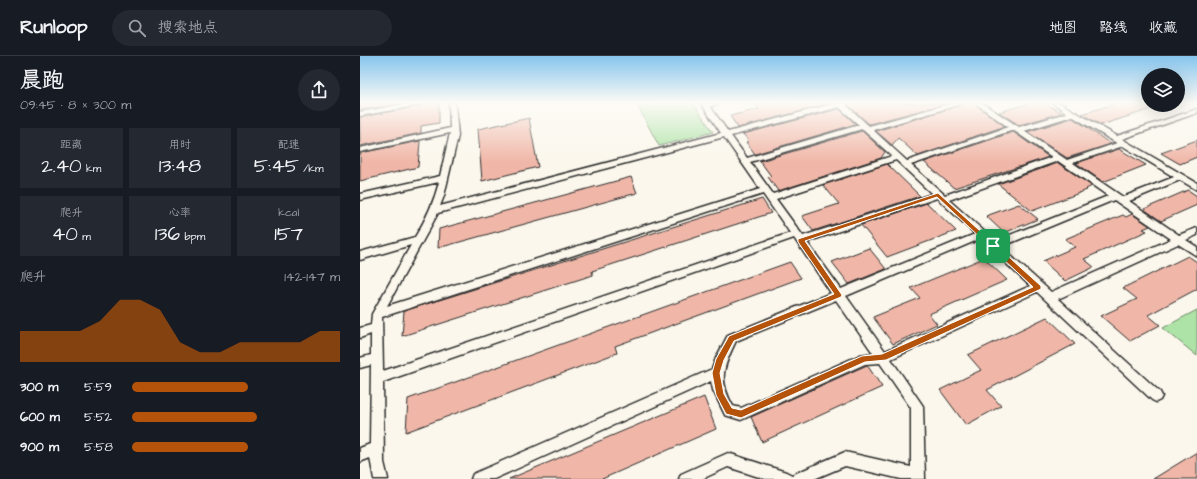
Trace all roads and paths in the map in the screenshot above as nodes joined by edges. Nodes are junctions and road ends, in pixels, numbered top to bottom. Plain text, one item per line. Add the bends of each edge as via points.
1 (453, 123) edge
2 (718, 123) edge
3 (768, 123) edge
4 (861, 123) edge
5 (885, 123) edge
6 (1008, 123) edge
7 (1038, 123) edge
8 (1089, 123) edge
9 (1163, 123) edge
10 (866, 128) junction
11 (1016, 129) junction
12 (453, 130) junction
13 (726, 134) junction
14 (1116, 139) junction
15 (1124, 143) junction
16 (360, 150) edge
17 (1058, 158) junction
18 (901, 160) junction
19 (745, 161) junction
20 (1066, 163) junction
21 (1180, 177) junction
22 (444, 178) junction
23 (1195, 183) edge
24 (768, 194) junction
25 (360, 197) edge
26 (941, 197) junction
27 (1118, 198) junction
28 (434, 211) junction
29 (1197, 231) edge
30 (982, 236) junction
31 (798, 237) junction
32 (418, 240) junction
33 (1178, 240) junction
34 (993, 246) junction
35 (1197, 252) edge
36 (360, 256) edge
37 (1038, 287) junction
38 (839, 295) junction
39 (1049, 298) junction
40 (376, 314) junction
41 (376, 328) junction
42 (360, 333) edge
43 (883, 357) junction
44 (377, 358) junction
45 (360, 363) edge
46 (716, 373) junction
47 (376, 379) junction
48 (1156, 396) dead end
49 (377, 448) junction
50 (360, 455) edge
51 (918, 477) edge
52 (381, 479) edge
53 (478, 479) edge
54 (686, 479) edge
55 (786, 479) edge
56 (797, 479) edge

1 - 12 lane
2 - 13 lane
3 - 13 lane
4 - 10 lane
5 - 10 lane
6 - 11 lane
7 - 11 lane
8 - 14 lane
9 - 14 lane
10 - 18 lane
10 - 19 lane
11 - 17 lane
11 - 18 lane
12 - 16 lane
12 - 22 lane via 454,136
13 - 19 lane
13 - 28 lane
14 - 15 lane
15 - 20 lane
15 - 21 lane
17 - 20 lane
17 - 26 lane
18 - 24 lane
18 - 26 lane
19 - 24 lane
20 - 27 lane
21 - 23 lane
21 - 27 lane
22 - 25 lane
22 - 28 lane
24 - 31 lane
24 - 40 lane
26 - 30 lane
26 - 31 lane
27 - 33 lane
27 - 34 lane
28 - 32 lane
29 - 33 lane
30 - 34 lane
30 - 38 lane
31 - 38 lane
31 - 47 lane
32 - 36 lane
32 - 40 lane
33 - 35 lane
33 - 39 lane
34 - 37 lane
37 - 39 lane
37 - 43 lane
38 - 43 lane
38 - 46 lane via 732,338 720,359
39 - 48 lane
40 - 41 lane
41 - 42 lane
41 - 44 lane
43 - 46 lane via 864,359 741,414 729,411 720,395
43 - 51 lane via 918,406
44 - 45 lane
44 - 47 lane
46 - 53 lane
47 - 49 lane
49 - 50 lane
49 - 52 lane
51 - 56 lane via 845,459
54 - 55 lane via 728,460

